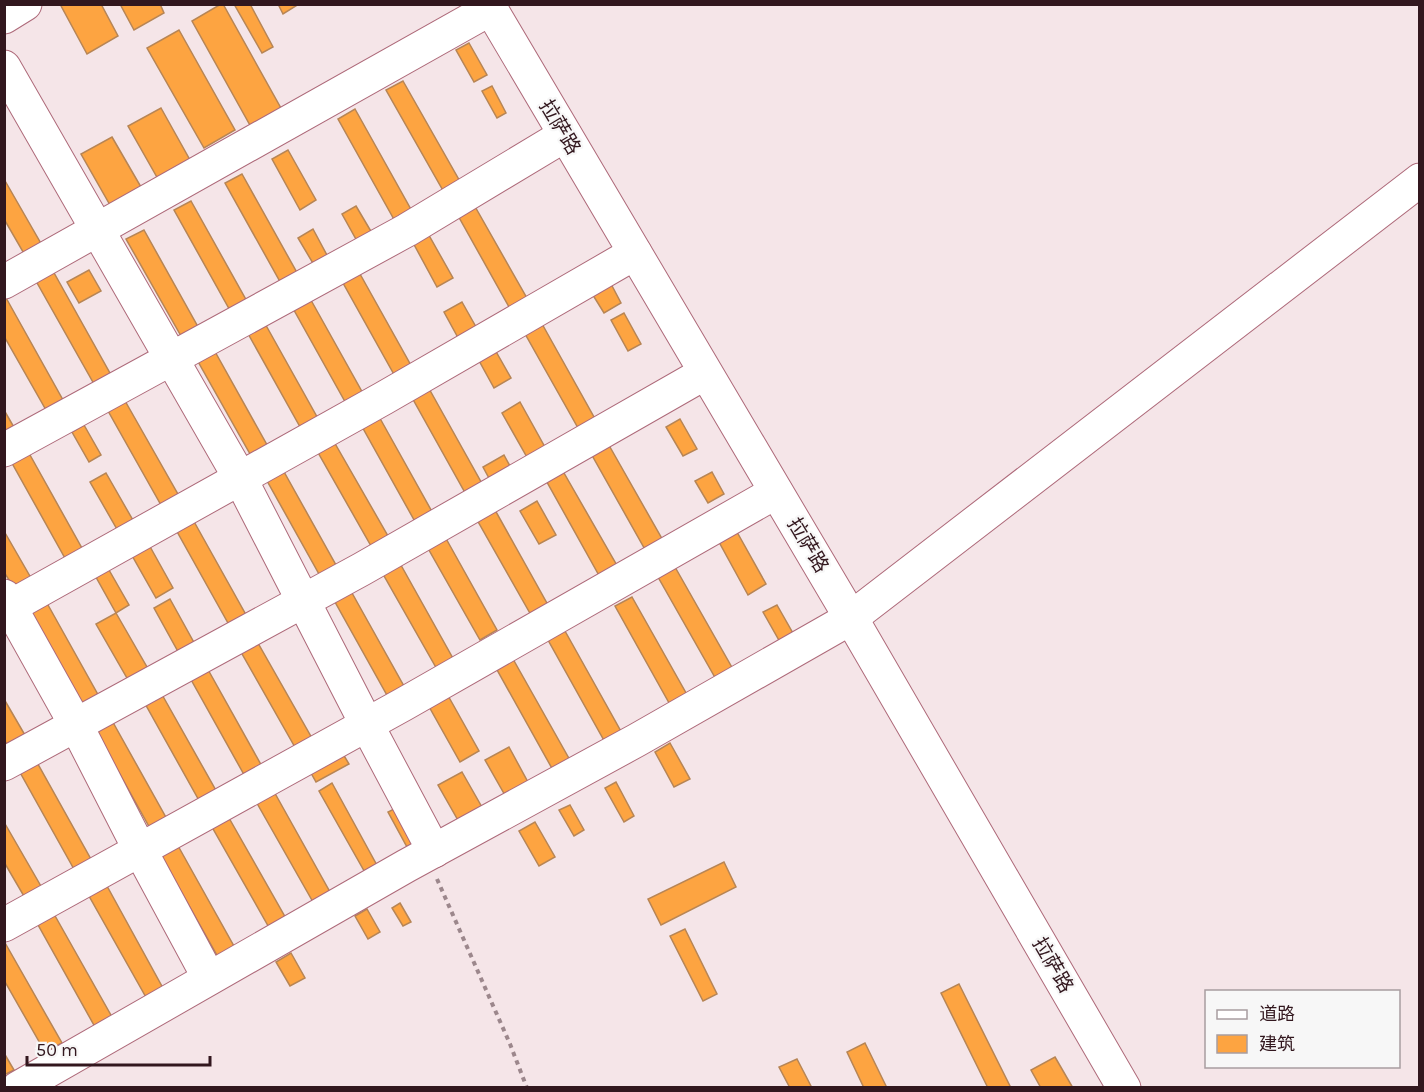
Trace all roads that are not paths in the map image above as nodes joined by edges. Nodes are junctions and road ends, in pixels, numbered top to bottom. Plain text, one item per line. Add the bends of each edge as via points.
1 (25, 4) edge
2 (489, 7) edge
3 (4, 17) edge
4 (4, 67) edge
5 (565, 135) junction
6 (1419, 180) edge
7 (98, 229) junction
8 (635, 253) junction
9 (4, 282) edge
10 (171, 359) junction
11 (705, 373) junction
12 (4, 450) edge
13 (240, 478) junction
14 (776, 492) junction
15 (304, 600) junction
16 (6, 604) edge
17 (850, 618) junction
18 (76, 724) junction
19 (367, 725) junction
20 (4, 764) edge
21 (140, 850) junction
22 (431, 852) junction
23 (4, 925) edge
24 (209, 978) junction
25 (18, 1088) edge
26 (1124, 1088) edge

1 - 3 street
2 - 5 street, 拉萨路
2 - 7 street
4 - 7 street
5 - 8 street, 拉萨路
5 - 10 street via 407,230
6 - 17 street
7 - 9 street
7 - 10 street
8 - 11 street, 拉萨路
8 - 13 street
10 - 12 street
10 - 13 street
11 - 14 street, 拉萨路
11 - 15 street
13 - 15 street
13 - 16 street
14 - 17 street, 拉萨路
14 - 19 street
15 - 18 street
15 - 19 street
16 - 18 street
17 - 22 street
17 - 26 street, 拉萨路
18 - 20 street
18 - 21 street
19 - 21 street
19 - 22 street
21 - 23 street
21 - 24 street
22 - 24 street
24 - 25 street

